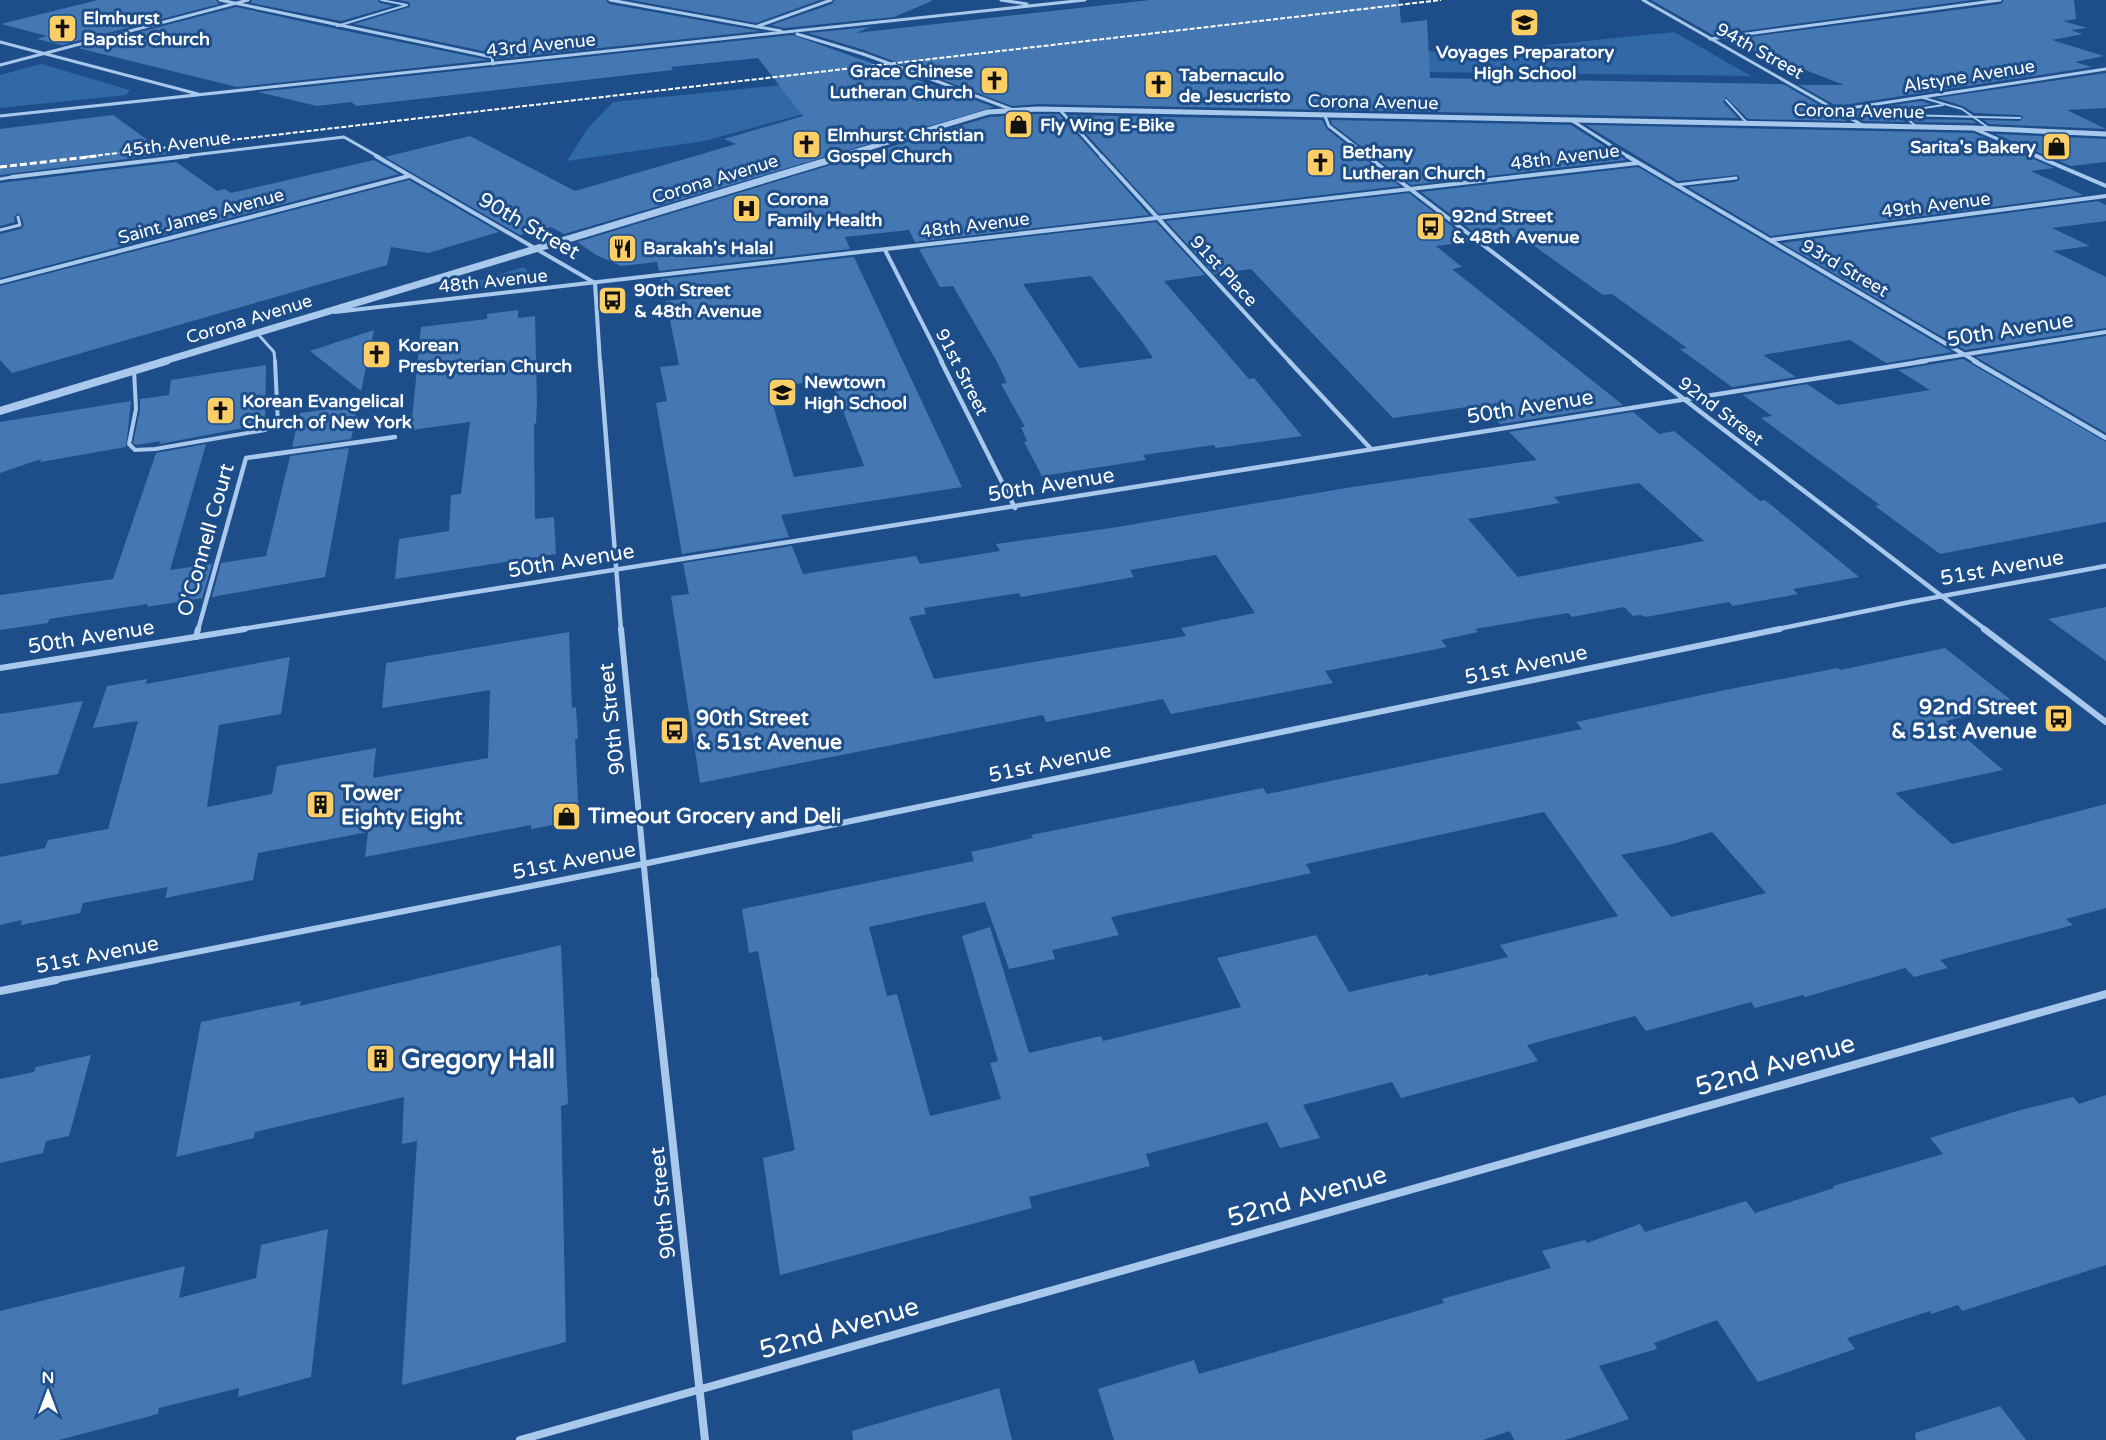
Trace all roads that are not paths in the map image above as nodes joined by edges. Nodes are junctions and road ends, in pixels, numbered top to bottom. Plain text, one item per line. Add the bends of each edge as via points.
1 (220, 0) edge
2 (248, 0) edge
3 (381, 0) edge
4 (610, 0) edge
5 (831, 0) edge
6 (1001, 0) edge
7 (1085, 0) edge
8 (1643, 0) edge
9 (2000, 0) edge
10 (236, 3) junction
11 (1035, 5) junction
12 (338, 26) junction
13 (758, 27) junction
14 (787, 32) junction
15 (1710, 39) junction
16 (0, 42) edge
17 (46, 53) junction
18 (493, 64) junction
19 (0, 65) edge
20 (2106, 69) edge
21 (202, 95) junction
22 (1920, 97) junction
23 (1726, 100) dead end
24 (1946, 105) junction
25 (1013, 110) junction
26 (1060, 110) junction
27 (1837, 110) junction
28 (1903, 115) junction
29 (0, 116) edge
30 (1326, 116) junction
31 (1973, 117) junction
32 (2020, 118) dead end
33 (1571, 120) junction
34 (1748, 124) junction
35 (1864, 126) junction
36 (1917, 127) junction
37 (1972, 128) junction
38 (1989, 129) junction
39 (2106, 134) edge
40 (344, 137) joint
41 (1638, 163) junction
42 (409, 176) junction
43 (12, 177) joint
44 (1736, 178) dead end
45 (0, 179) edge
46 (1676, 185) junction
47 (2106, 186) edge
48 (1410, 189) junction
49 (2106, 196) edge
50 (18, 217) dead end
51 (1156, 218) junction
52 (0, 230) edge
53 (1770, 240) junction
54 (536, 249) junction
55 (885, 249) junction
56 (0, 282) edge
57 (595, 283) junction
58 (316, 314) junction
59 (256, 332) junction
60 (2106, 332) edge
61 (1964, 354) junction
62 (134, 369) junction
63 (1682, 399) junction
64 (0, 411) edge
65 (395, 437) dead end
66 (2106, 438) edge
67 (1371, 449) junction
68 (1014, 508) junction
69 (2106, 566) edge
70 (614, 571) junction
71 (1943, 596) junction
72 (196, 637) junction
73 (0, 668) edge
74 (2106, 722) edge
75 (643, 864) junction
76 (0, 991) edge
77 (2106, 994) edge
78 (700, 1389) junction
79 (520, 1440) edge
80 (705, 1440) edge

1 - 10 street
2 - 10 street
3 - 12 lane via 407,5
4 - 13 street
5 - 13 street
6 - 11 street
7 - 11 street, 43rd Avenue
8 - 15 street, 94th Street
9 - 15 street
10 - 12 street
10 - 17 street
11 - 14 street, 43rd Avenue
12 - 18 street via 492,57
13 - 14 street
14 - 18 street, 43rd Avenue
14 - 25 street, bridge via 863,54
15 - 27 street, 94th Street
16 - 17 street
17 - 19 street
17 - 21 street
18 - 21 street, 43rd Avenue
20 - 22 street, Alstyne Avenue
21 - 29 street, 43rd Avenue
22 - 24 lane
22 - 27 street, Alstyne Avenue
23 - 34 lane
24 - 28 lane via 1899,112
24 - 31 lane
25 - 26 street, Corona Avenue
25 - 54 street, Corona Avenue via 977,115
26 - 30 street, Corona Avenue
26 - 51 street, 91st Place
27 - 35 street, 94th Street
28 - 31 lane
28 - 36 lane
30 - 33 street, Corona Avenue
30 - 48 street, 92nd Street via 1329,126
31 - 32 lane
31 - 38 lane
33 - 34 street, Corona Avenue
33 - 41 street, 93rd Street
34 - 35 street, Corona Avenue
35 - 36 street, Corona Avenue
36 - 37 street, Corona Avenue
37 - 38 street, Corona Avenue
37 - 47 street
38 - 39 street, Corona Avenue
40 - 42 street, 90th Street
40 - 43 street, 45th Avenue
41 - 46 street, 93rd Street
41 - 48 street, 48th Avenue
42 - 54 street, 90th Street
42 - 56 street, Saint James Avenue
43 - 45 lane
44 - 46 lane
46 - 53 street, 93rd Street
48 - 51 street, 48th Avenue
48 - 63 street, 92nd Street
49 - 53 street, 49th Avenue
50 - 52 lane via 20,225
51 - 55 street, 48th Avenue
51 - 67 street, 91st Place
53 - 61 street, 93rd Street
54 - 57 street, 90th Street
54 - 58 street, Corona Avenue
55 - 57 street, 48th Avenue
55 - 68 street, 91st Street
57 - 58 street, 48th Avenue
57 - 70 street, 90th Street
58 - 59 street, Corona Avenue
59 - 62 street, Corona Avenue
59 - 62 lane via 274,352 279,417 278,424 265,430 135,450 129,444 136,409
60 - 61 street, 50th Avenue
61 - 63 street, 50th Avenue
61 - 66 street, 93rd Street
62 - 64 street, Corona Avenue
63 - 67 street, 50th Avenue
63 - 71 street, 92nd Street
65 - 72 street, O'Connell Court via 246,458
67 - 68 street, 50th Avenue
68 - 70 street, 50th Avenue
69 - 71 street, 51st Avenue
70 - 72 street, 50th Avenue
70 - 75 street, 90th Street
71 - 74 street, 92nd Street
71 - 75 street, 51st Avenue
72 - 73 street, 50th Avenue
75 - 76 street, 51st Avenue
75 - 78 street, 90th Street
77 - 78 street, 52nd Avenue
78 - 79 street, 52nd Avenue
78 - 80 street, 90th Street

